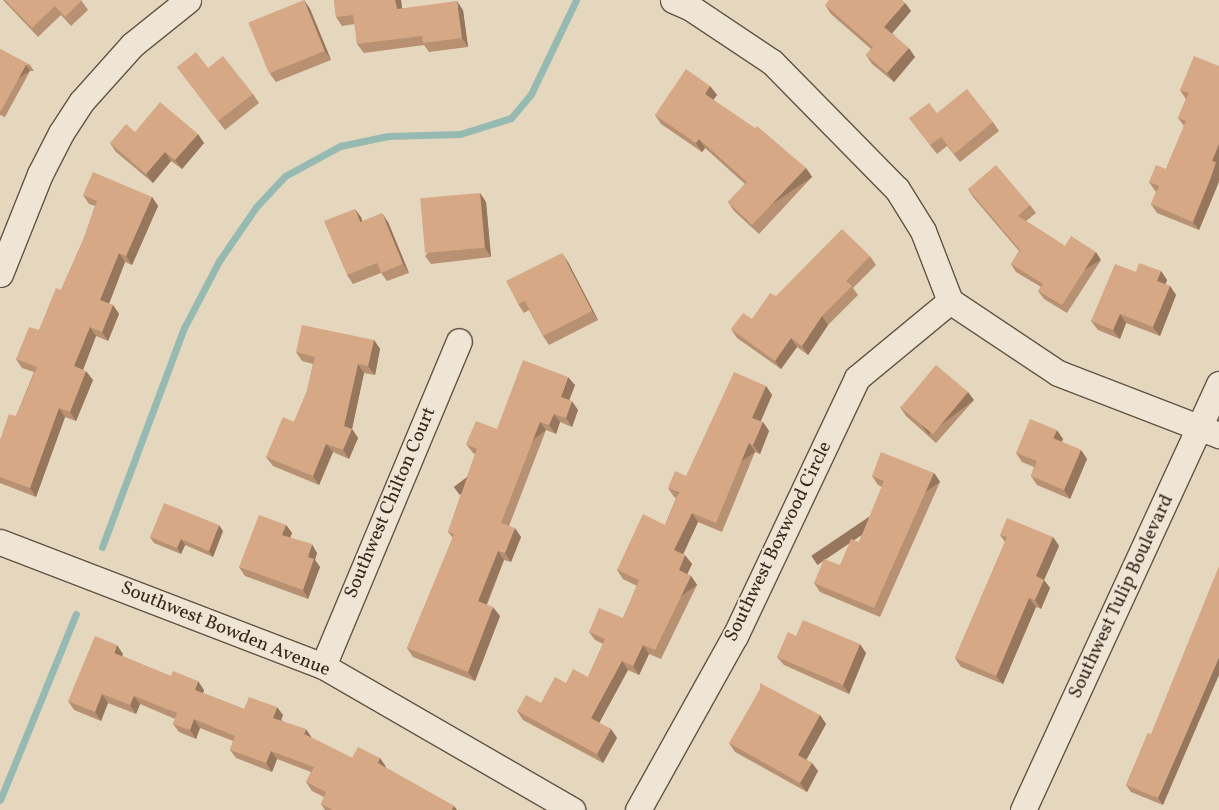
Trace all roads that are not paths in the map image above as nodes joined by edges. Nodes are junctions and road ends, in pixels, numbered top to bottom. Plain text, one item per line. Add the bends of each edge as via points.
1 (188, 0) edge
2 (673, 0) edge
3 (0, 274) edge
4 (950, 301) junction
5 (459, 341) dead end
6 (1219, 384) edge
7 (1210, 431) edge
8 (0, 542) edge
9 (323, 666) junction
10 (572, 810) edge
11 (638, 810) edge
12 (1024, 810) edge

1 - 3 street via 132,45 82,101 40,174
2 - 4 street via 691,8 772,62 897,188 923,231
4 - 7 street via 1058,373
4 - 11 street, Southwest Boxwood Circle via 857,378 735,636
5 - 9 street, Southwest Chilton Court
6 - 7 street, Southwest Tulip Boulevard
7 - 12 street, Southwest Tulip Boulevard
8 - 9 street, Southwest Bowden Avenue
9 - 10 street, Southwest Bowden Avenue

